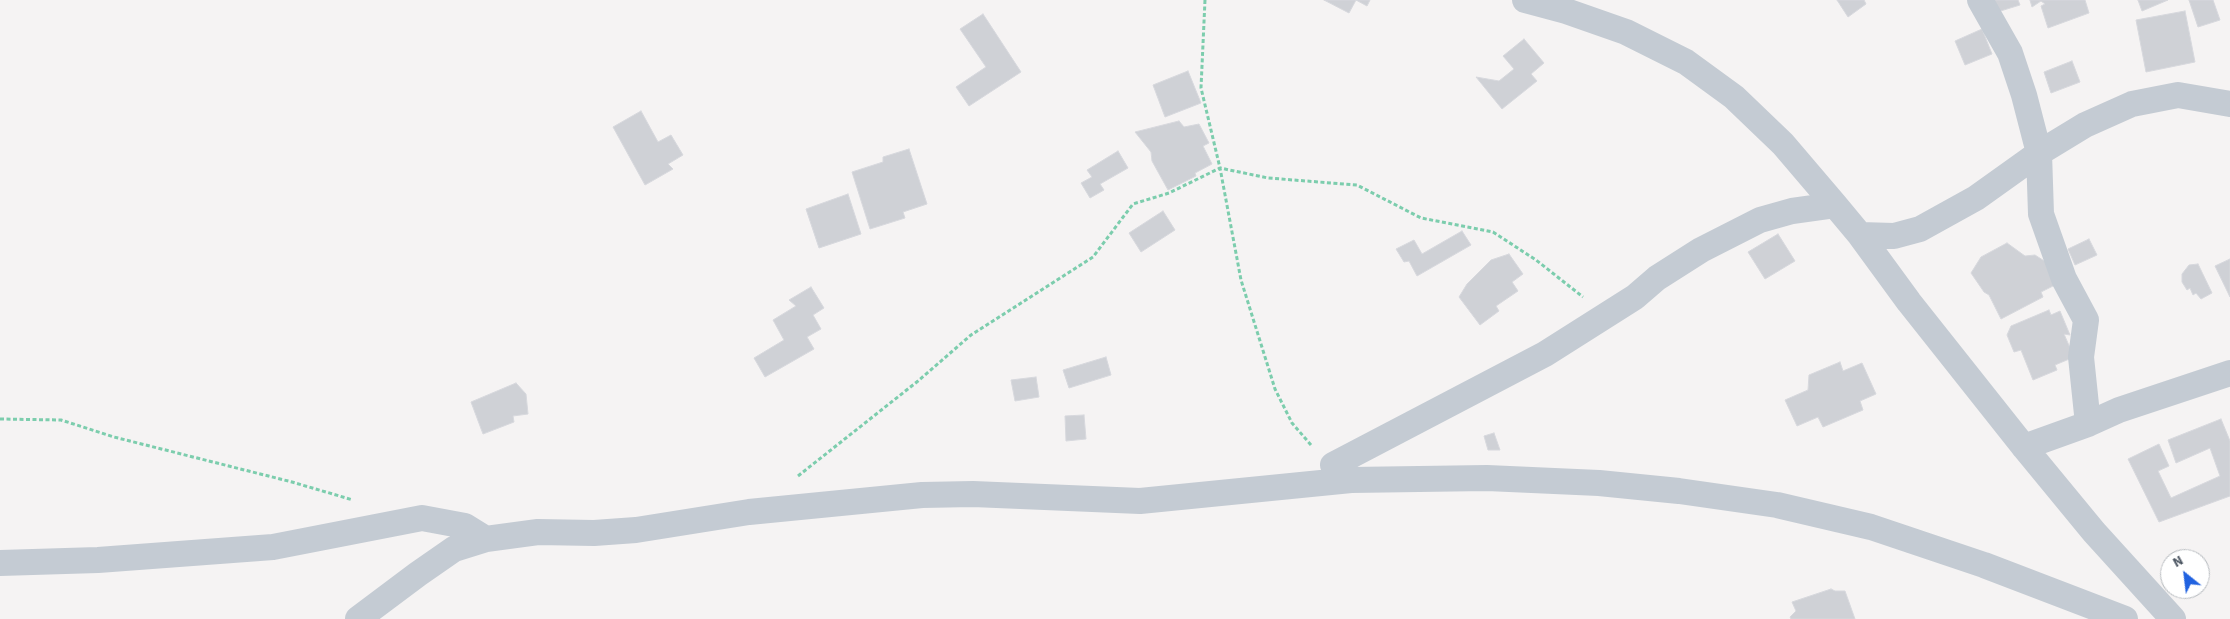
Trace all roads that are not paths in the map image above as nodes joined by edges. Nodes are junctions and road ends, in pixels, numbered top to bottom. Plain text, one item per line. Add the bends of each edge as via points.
1 (1525, 0) edge
2 (1980, 0) edge
3 (2230, 104) edge
4 (2039, 153) junction
5 (1834, 205) junction
6 (1860, 236) junction
7 (2230, 373) edge
8 (2088, 424) junction
9 (2024, 447) junction
10 (1333, 465) road end
11 (486, 539) junction
12 (0, 563) edge
13 (358, 619) edge
14 (2125, 619) edge
15 (2173, 619) edge

1 - 5 street via 1626,32 1686,62 1734,97 1783,144
2 - 4 street via 2010,53
3 - 4 street via 2178,95 2132,104 2085,125
4 - 6 street via 1976,198 1920,229 1894,236
4 - 8 street via 2041,214 2064,279 2086,320 2081,357
5 - 6 street
5 - 10 street via 1760,220 1701,250 1545,354
6 - 9 street
7 - 8 street via 2119,410
8 - 9 street
9 - 15 street via 2094,532
11 - 12 street via 465,526 422,518 273,547 98,560
11 - 13 street via 454,549
11 - 14 street via 538,532 636,530 749,512 922,495 1140,501 1351,480 1488,478 1599,483 1776,505 1871,527 1984,564

